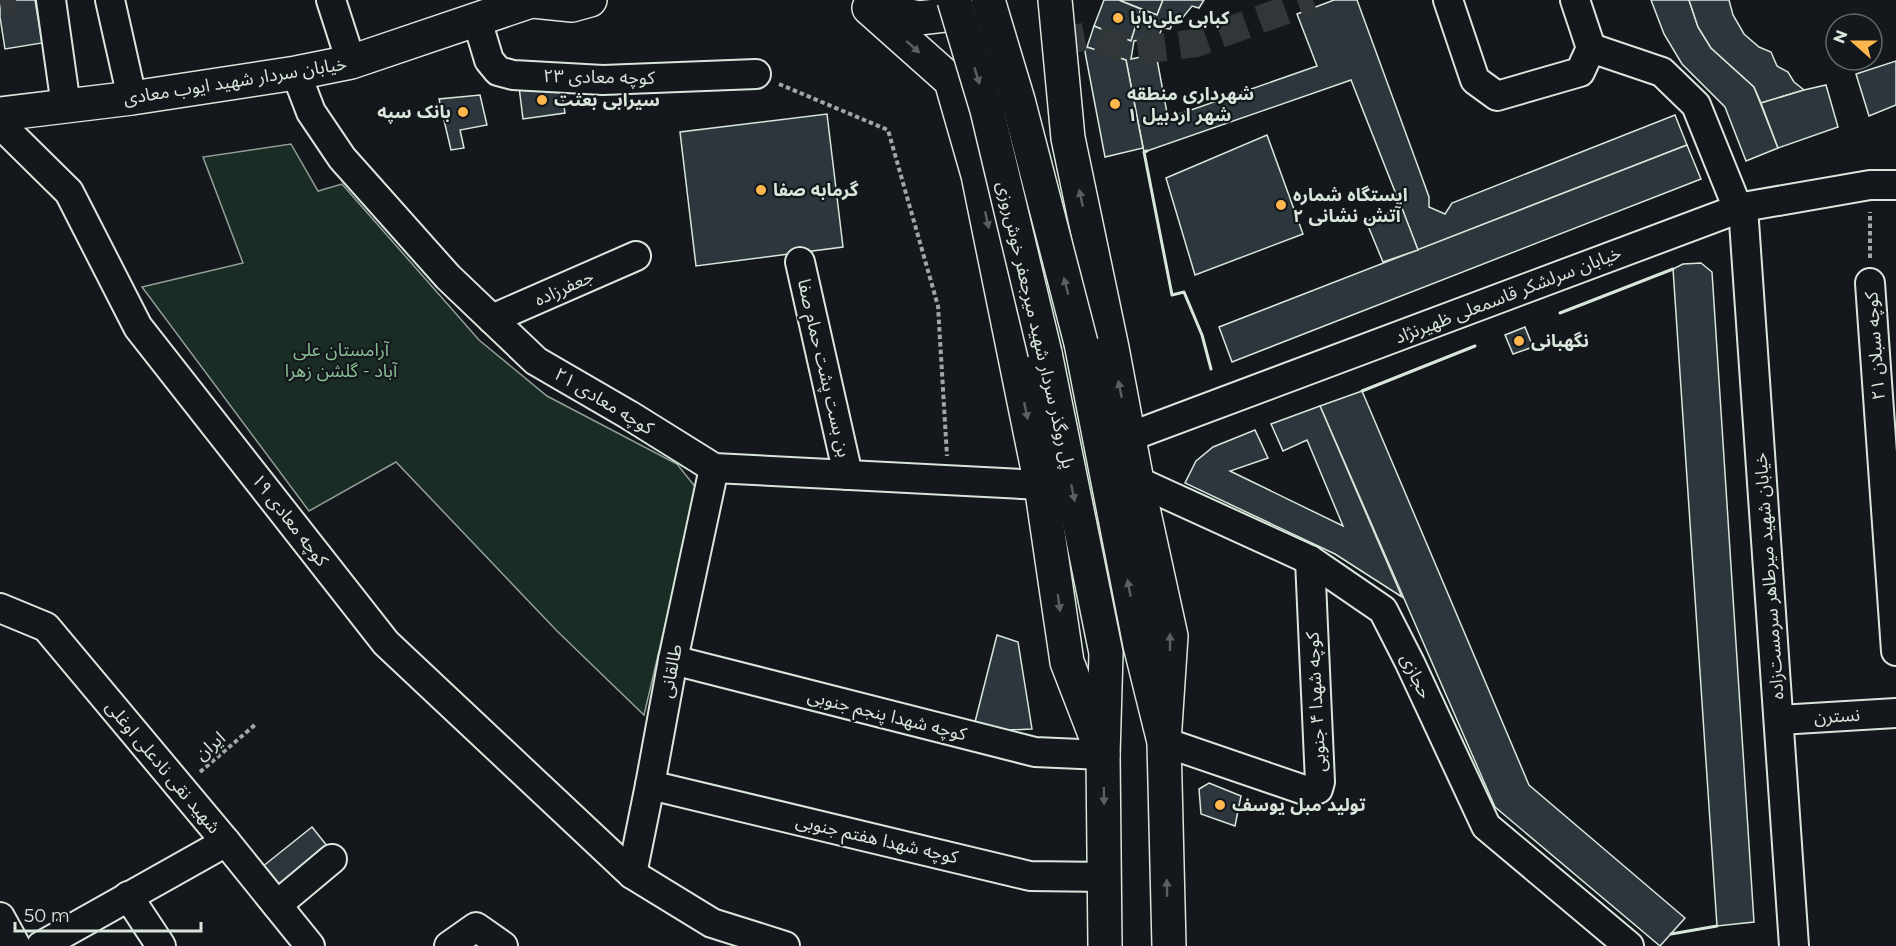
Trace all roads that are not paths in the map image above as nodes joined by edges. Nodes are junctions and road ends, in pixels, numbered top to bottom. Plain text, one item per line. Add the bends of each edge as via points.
1 (51, 0) edge
2 (110, 0) edge
3 (331, 0) edge
4 (533, 0) edge
5 (590, 0) edge
6 (954, 0) edge
7 (988, 0) edge
8 (994, 0) edge
9 (1054, 0) edge
10 (1448, 0) edge
11 (1575, 0) edge
12 (861, 4) edge
13 (477, 20) junction
14 (1591, 48) junction
15 (351, 62) junction
16 (296, 73) junction
17 (756, 74) road end
18 (132, 98) junction
19 (66, 106) junction
20 (1, 112) edge
21 (1068, 138) junction
22 (978, 175) junction
23 (1883, 185) edge
24 (1741, 208) junction
25 (636, 256) dead end
26 (800, 262) dead end
27 (1870, 283) road end
28 (492, 319) junction
29 (1129, 437) junction
30 (714, 468) junction
31 (848, 475) junction
32 (1137, 481) junction
33 (1041, 485) junction
34 (1310, 560) junction
35 (0, 608) edge
36 (1896, 651) edge
37 (673, 660) junction
38 (1896, 713) edge
39 (1779, 720) junction
40 (1164, 742) junction
41 (1103, 755) junction
42 (650, 785) junction
43 (226, 842) junction
44 (332, 859) dead end
45 (632, 874) junction
46 (1106, 877) junction
47 (128, 897) junction
48 (277, 905) junction
49 (0, 917) edge
50 (52, 943) edge
51 (16, 946) edge
52 (161, 946) edge
53 (310, 946) edge
54 (449, 946) edge
55 (503, 946) edge
56 (785, 946) edge
57 (1105, 946) edge
58 (1169, 946) edge
59 (1629, 946) edge
60 (1794, 946) edge

1 - 19 street
2 - 18 street
3 - 15 street
4 - 5 main road, خیابان سردار شهید ایوب معادی via 572,5
4 - 13 main road, خیابان سردار شهید ایوب معادی
6 -> 41 main road, پل روگذر سردار شهید میرجعفر خوش‌روزی, bridge via 987,110 1045,353 1106,653
40 -> 7 main road, پل روگذر سردار شهید میرجعفر خوش‌روزی, bridge via 1140,645 1081,343
8 - 12 main road via 970,12 919,18
9 - 21 main road
10 - 14 street via 1475,80 1497,96 1580,72
11 - 14 street
12 -> 22 main road via 951,81
13 - 15 main road, خیابان سردار شهید ایوب معادی
13 - 17 street, کوچه معادی ۲۳ via 489,60 498,71 513,75 603,80
14 - 24 street, خیابان شهید میرطاهر سرمست‌زاده via 1662,72 1696,105
15 - 16 main road, خیابان سردار شهید ایوب معادی
16 - 18 main road, خیابان سردار شهید ایوب معادی
16 - 28 street, کوچه معادی ۲۱ via 311,112 342,158 448,277
18 - 19 main road, خیابان سردار شهید ایوب معادی
19 - 20 main road, خیابان سردار شهید ایوب معادی
20 - 45 street, کوچه معادی ۱۹ via 69,192 138,327 386,643
21 - 22 main road via 1039,125 1008,132 989,146
29 -> 21 main road
22 -> 33 main road
23 - 24 street, خیابان سرلشکر قاسمعلی ظهیرنژاد
24 - 29 street, خیابان سرلشکر قاسمعلی ظهیرنژاد
24 - 39 street, خیابان شهید میرطاهر سرمست‌زاده
25 - 28 street, جعفرزاده
26 - 31 street, بن بست پشت حمام صفا
27 - 36 street, کوچه سبلان ۲۱
28 - 30 street, کوچه معادی ۲۱ via 536,361
29 - 32 main road
30 - 31 street, کوچه معادی ۲۱
30 - 37 street, طالقانی
31 - 33 street, کوچه معادی ۲۱
32 - 34 street, حجازی
40 -> 32 main road via 1171,636
33 -> 41 main road via 1067,662
34 - 40 street, کوچه شهدا ۴ جنوبی via 1318,789 1310,792
34 - 59 street, حجازی via 1383,610 1486,826
35 - 43 street, شهید نقی نادعلی اوغلی via 46,627
37 - 41 street, کوچه شهدا پنجم جنوبی via 1035,752
37 - 42 street, طالقانی
38 - 39 street, نسترن
39 - 60 street, خیابان شهید میرطاهر سرمست‌زاده
58 -> 40 main road
41 -> 46 main road, پل روگذر سردار شهید میرجعفر خوش‌روزی
42 - 45 street, طالقانی
42 - 46 street, کوچه شهدا هفتم جنوبی via 1030,876
43 - 47 street
43 - 48 street, شهید نقی نادعلی اوغلی
44 - 48 street
45 - 56 street, کوچه معادی ۱۹ via 712,923
46 - 57 main road, پل روگذر سردار شهید میرجعفر خوش‌روزی
47 - 50 street
47 - 52 street
48 - 53 street, شهید نقی نادعلی اوغلی
49 - 51 street
54 - 55 street via 476,927

